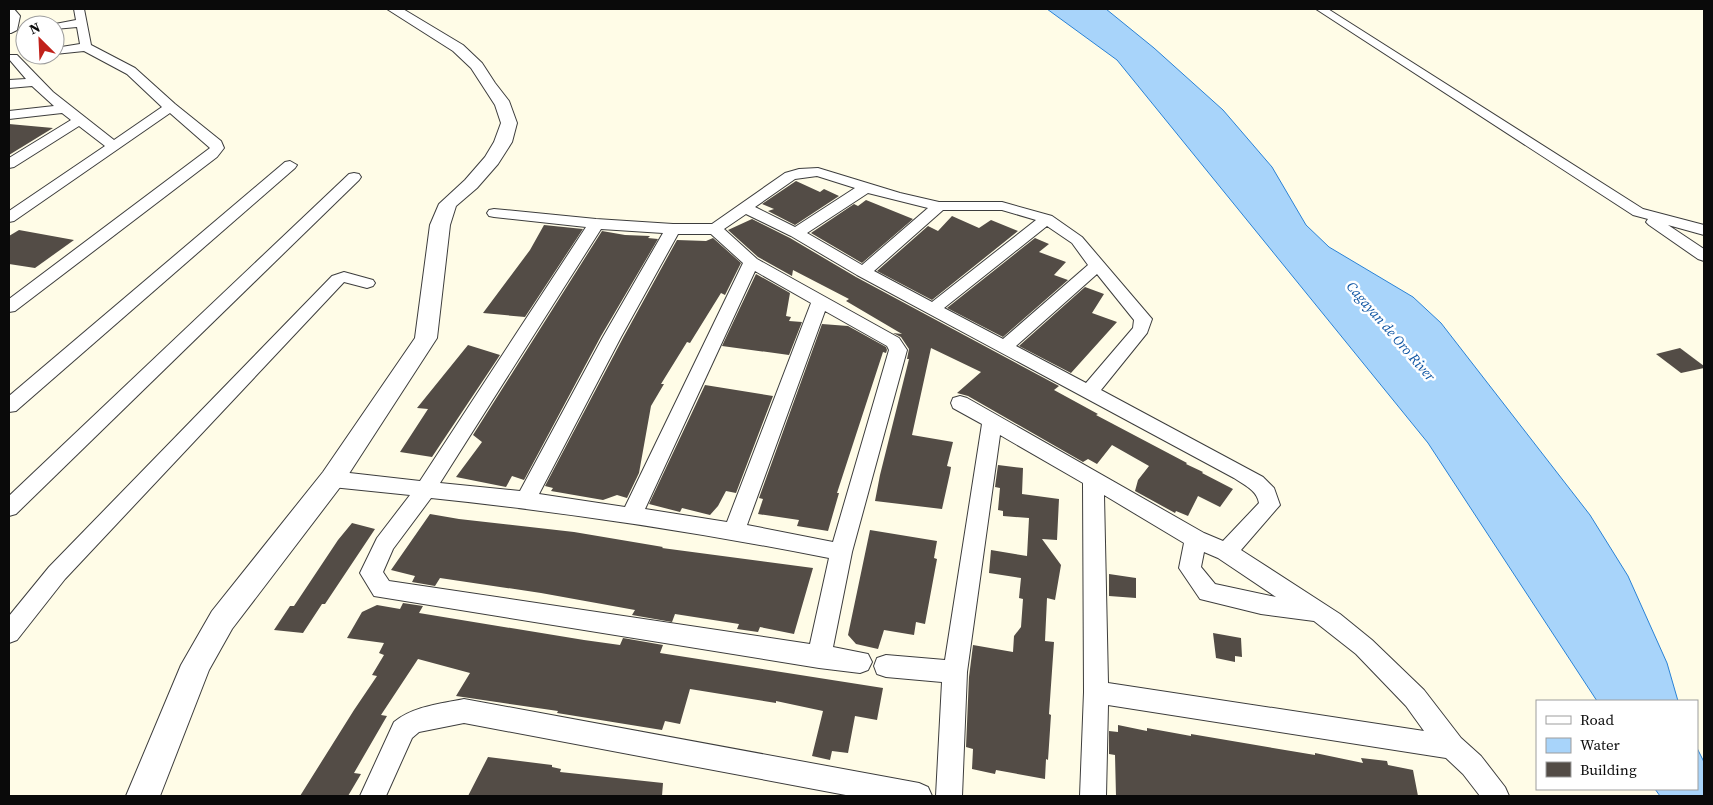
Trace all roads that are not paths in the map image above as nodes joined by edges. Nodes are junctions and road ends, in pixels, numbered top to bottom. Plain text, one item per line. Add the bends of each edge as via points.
1 (79, 9) edge
2 (394, 9) edge
3 (1321, 9) edge
4 (9, 10) edge
5 (82, 23) junction
6 (65, 25) edge
7 (10, 30) edge
8 (86, 47) junction
9 (65, 50) edge
10 (21, 65) edge
11 (33, 82) junction
12 (9, 84) edge
13 (170, 107) junction
14 (63, 108) junction
15 (9, 115) edge
16 (79, 120) junction
17 (114, 146) junction
18 (9, 164) edge
19 (290, 165) dead end
20 (354, 177) dead end
21 (867, 187) junction
22 (939, 206) junction
23 (745, 208) junction
24 (1638, 212) junction
25 (494, 213) dead end
26 (9, 218) edge
27 (1047, 219) junction
28 (596, 224) junction
29 (715, 228) junction
30 (673, 229) junction
31 (1704, 230) edge
32 (796, 233) junction
33 (1704, 256) edge
34 (752, 262) junction
35 (1097, 266) junction
36 (863, 272) junction
37 (367, 283) dead end
38 (820, 302) junction
39 (9, 307) edge
40 (933, 309) junction
41 (1004, 347) junction
42 (1089, 392) junction
43 (960, 403) dead end
44 (9, 406) edge
45 (992, 422) junction
46 (1093, 478) junction
47 (332, 479) junction
48 (425, 490) junction
49 (526, 500) junction
50 (9, 508) edge
51 (632, 517) junction
52 (734, 531) junction
53 (1196, 539) junction
54 (841, 552) junction
55 (1226, 552) junction
56 (1319, 612) junction
57 (9, 633) edge
58 (820, 657) junction
59 (860, 662) dead end
60 (886, 666) dead end
61 (955, 672) junction
62 (1096, 692) junction
63 (1452, 747) junction
64 (144, 796) edge
65 (373, 796) edge
66 (919, 796) edge
67 (949, 796) edge
68 (1093, 796) edge
69 (1496, 796) edge

1 - 5 street
2 - 47 street via 469,57 503,104 509,123 504,142 492,160 448,204 445,211 440,224 426,338
3 - 24 street
4 - 7 street via 15,16
5 - 6 street
5 - 8 street
8 - 9 street
8 - 13 street via 131,71
10 - 11 street
11 - 12 street
11 - 14 street
13 - 17 street
13 - 39 street via 218,148
14 - 15 street
14 - 16 street
16 - 17 street
16 - 18 street
17 - 26 street
19 - 44 street
20 - 50 street
21 - 22 street
21 - 23 street via 818,172 799,173
21 - 32 street
22 - 27 street via 1002,206
22 - 36 street
23 - 29 street
23 - 32 street
24 - 31 street
24 - 33 street
25 - 28 street
27 - 35 street via 1077,240
27 - 40 street
28 - 30 street
28 - 48 street
29 - 30 street
29 - 34 street
30 - 49 street via 612,336
32 - 36 street
34 - 38 street
34 - 51 street
35 - 41 street
35 - 42 street via 1110,277 1143,319 1141,330
36 - 40 street
37 - 57 street via 344,277 338,279 57,573
38 - 52 street
38 - 54 street via 893,342 898,350
40 - 41 street
41 - 42 street
42 - 55 street via 1241,474 1268,492 1270,505
43 - 45 street
45 - 46 street
45 - 61 street
46 - 53 street
46 - 62 street
47 - 48 street
47 - 64 street via 222,620 200,657
48 - 49 street
48 - 58 street via 385,544 371,572 382,589
49 - 51 street
51 - 52 street
52 - 54 street
53 - 55 street
53 - 56 street via 1190,568 1208,592
54 - 58 street
55 - 56 street
56 - 63 street via 1364,647 1415,698
58 - 59 street
60 - 61 street
61 - 67 street
62 - 63 street
62 - 68 street
63 - 69 street via 1472,765
65 - 66 street via 403,730 412,722 464,712

